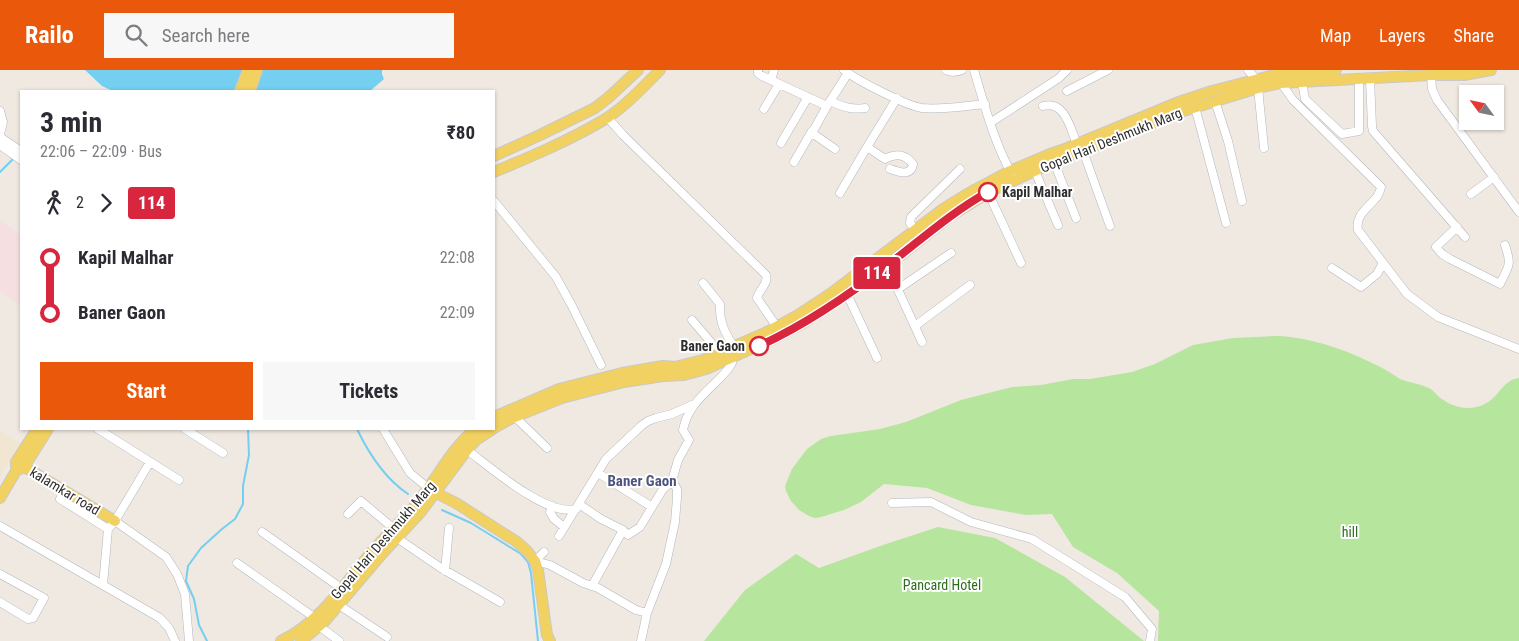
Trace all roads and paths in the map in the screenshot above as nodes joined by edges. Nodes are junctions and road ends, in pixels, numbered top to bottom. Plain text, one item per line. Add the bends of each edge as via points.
1 (248, 70) edge
2 (258, 70) edge
3 (638, 70) edge
4 (660, 70) edge
5 (758, 70) edge
6 (774, 70) edge
7 (862, 70) edge
8 (946, 70) edge
9 (962, 70) edge
10 (974, 70) edge
11 (1067, 70) edge
12 (1108, 70) edge
13 (1248, 70) edge
14 (1336, 70) edge
15 (1491, 70) edge
16 (846, 72) edge
17 (1285, 75) edge
18 (1431, 75) junction
19 (1267, 77) edge
20 (859, 79) junction
21 (1364, 79) junction
22 (771, 80) junction
23 (1302, 82) junction
24 (779, 84) junction
25 (1257, 84) junction
26 (240, 90) edge
27 (250, 90) edge
28 (1066, 91) dead end
29 (808, 97) junction
30 (897, 98) junction
31 (1215, 101) junction
32 (829, 103) junction
33 (984, 104) junction
34 (1043, 106) dead end
35 (1195, 107) junction
36 (866, 108) dead end
37 (764, 109) dead end
38 (0, 111) edge
39 (607, 117) junction
40 (990, 123) junction
41 (812, 131) junction
42 (0, 136) edge
43 (781, 143) dead end
44 (3, 146) edge
45 (867, 148) junction
46 (1080, 148) junction
47 (1264, 148) dead end
48 (20, 149) edge
49 (835, 149) dead end
50 (495, 156) edge
51 (20, 159) edge
52 (794, 162) dead end
53 (1054, 162) junction
54 (890, 169) dead end
55 (960, 169) dead end
56 (1035, 171) junction
57 (495, 172) edge
58 (1012, 175) junction
59 (1494, 177) junction
60 (986, 188) junction
61 (840, 193) dead end
62 (1471, 194) dead end
63 (1242, 201) dead end
64 (495, 202) edge
65 (1519, 212) edge
66 (1076, 218) dead end
67 (1226, 224) dead end
68 (1058, 225) dead end
69 (1110, 226) dead end
70 (1457, 227) junction
71 (916, 231) junction
72 (1465, 237) dead end
73 (1505, 245) dead end
74 (951, 253) dead end
75 (1021, 263) dead end
76 (1383, 263) junction
77 (887, 266) junction
78 (1332, 268) dead end
79 (703, 283) dead end
80 (970, 285) dead end
81 (898, 288) junction
82 (847, 294) junction
83 (692, 320) dead end
84 (915, 326) junction
85 (777, 327) junction
86 (922, 342) dead end
87 (1519, 349) edge
88 (728, 352) junction
89 (878, 358) dead end
90 (608, 381) junction
91 (692, 405) junction
92 (495, 417) edge
93 (515, 417) junction
94 (495, 427) edge
95 (37, 430) edge
96 (47, 430) edge
97 (100, 430) edge
98 (187, 430) edge
99 (384, 430) edge
100 (475, 430) edge
101 (490, 430) edge
102 (547, 448) dead end
103 (467, 450) junction
104 (223, 453) dead end
105 (150, 462) junction
106 (19, 466) junction
107 (598, 473) junction
108 (179, 480) dead end
109 (672, 481) junction
110 (432, 490) junction
111 (0, 498) edge
112 (892, 503) dead end
113 (553, 506) junction
114 (578, 506) junction
115 (652, 507) junction
116 (348, 514) dead end
117 (111, 525) junction
118 (0, 526) edge
119 (564, 527) junction
120 (449, 528) dead end
121 (623, 530) junction
122 (262, 532) dead end
123 (395, 533) junction
124 (559, 536) dead end
125 (544, 552) dead end
126 (535, 561) junction
127 (237, 563) dead end
128 (445, 571) junction
129 (0, 574) edge
130 (103, 585) junction
131 (592, 586) junction
132 (341, 588) junction
133 (0, 602) edge
134 (500, 602) dead end
135 (339, 605) junction
136 (647, 614) junction
137 (317, 622) junction
138 (387, 637) dead end
139 (175, 641) edge
140 (189, 641) edge
141 (281, 641) edge
142 (300, 641) edge
143 (340, 641) edge
144 (550, 641) edge
145 (642, 641) edge
146 (1150, 641) edge

1 - 26 main road
2 - 27 main road
3 - 50 main road via 594,108
4 - 39 main road
5 - 22 street
6 - 22 street
7 - 20 street
8 - 9 street
10 - 33 street
11 - 40 street
12 - 28 street
13 - 25 street
14 - 17 main road, Gopal Hari Deshmukh Marg
15 - 18 main road, Gopal Hari Deshmukh Marg via 1464,75
16 - 20 street
16 - 32 street
17 - 19 main road, Gopal Hari Deshmukh Marg
17 - 23 main road, Gopal Hari Deshmukh Marg
17 - 76 street via 1293,100 1381,187 1378,196 1360,215 1357,226
18 - 21 main road, Gopal Hari Deshmukh Marg
18 - 59 street via 1437,100
19 - 25 main road, Gopal Hari Deshmukh Marg
20 - 30 street
21 - 23 main road, Gopal Hari Deshmukh Marg
21 - 23 street via 1359,131 1346,134 1338,131 1305,99
21 - 70 street via 1374,131
22 - 24 street
24 - 29 street
24 - 37 street
25 - 31 main road, Gopal Hari Deshmukh Marg
25 - 46 main road, Gopal Hari Deshmukh Marg via 1192,97
25 - 47 street
29 - 32 street
29 - 43 street
30 - 33 street via 920,107
30 - 45 street
31 - 35 main road, Gopal Hari Deshmukh Marg
31 - 63 street
32 - 36 street via 854,110
32 - 41 street
33 - 40 street
34 - 46 street via 1060,108
35 - 46 main road, Gopal Hari Deshmukh Marg
35 - 67 street
38 - 42 street via 3,122
39 - 57 main road
39 - 85 street via 766,275 767,281 757,298
40 - 58 street
41 - 49 street
41 - 52 street
42 - 48 street
44 - 51 street
45 - 54 street via 886,159 901,155 913,164 910,171 903,173
45 - 61 street
46 - 53 main road, Gopal Hari Deshmukh Marg
46 - 58 main road, Gopal Hari Deshmukh Marg
46 - 69 street
53 - 56 main road, Gopal Hari Deshmukh Marg
53 - 66 street
55 - 71 street via 911,217 910,223
56 - 58 main road, Gopal Hari Deshmukh Marg
56 - 68 street
58 - 60 main road, Gopal Hari Deshmukh Marg
59 - 62 street
59 - 65 street
60 - 71 main road, Gopal Hari Deshmukh Marg via 956,201
60 - 75 street
60 - 77 main road, Gopal Hari Deshmukh Marg
64 - 90 street via 556,277 601,365 600,371
70 - 72 street
70 - 73 street via 1436,247 1450,259 1500,284 1510,260
71 - 85 main road, Gopal Hari Deshmukh Marg via 830,294
74 - 81 street
76 - 78 street via 1378,274 1361,286
76 - 87 street via 1407,294 1438,317
77 - 81 street
77 - 82 main road, Gopal Hari Deshmukh Marg
79 - 88 street via 720,304 719,314
80 - 84 street
81 - 84 street
82 - 88 main road, Gopal Hari Deshmukh Marg via 788,332
82 - 89 street
83 - 88 street
84 - 86 street
85 - 88 main road, Gopal Hari Deshmukh Marg
88 - 90 main road, Gopal Hari Deshmukh Marg via 706,369 688,375
88 - 91 street via 732,363 729,368
90 - 92 main road, Gopal Hari Deshmukh Marg via 559,389
90 - 93 main road, Gopal Hari Deshmukh Marg
91 - 107 street via 641,426 606,459
91 - 109 street via 683,430 689,440 678,460
93 - 94 main road, Gopal Hari Deshmukh Marg
93 - 102 street
95 - 106 main road
96 - 106 main road
97 - 105 street
98 - 104 street
99 - 110 street via 410,473
100 - 110 main road, Gopal Hari Deshmukh Marg via 460,444
101 - 103 main road, Gopal Hari Deshmukh Marg
103 - 110 main road, Gopal Hari Deshmukh Marg
103 - 113 street via 518,488
105 - 108 street
105 - 117 street
106 - 111 main road
106 - 117 main road, kalamkar road via 65,490
107 - 114 street
107 - 115 street
109 - 115 street
109 - 136 street via 677,489 675,522 666,564
110 - 123 main road, Gopal Hari Deshmukh Marg via 420,513
110 - 126 main road via 517,542
112 - 146 street via 932,502 971,522 1032,539 1125,597 1152,629
113 - 114 street via 566,510
113 - 119 street via 551,516
114 - 119 street
114 - 121 street
115 - 121 street via 640,527 628,535
116 - 123 street via 361,501
117 - 130 street
117 - 140 street via 170,562 185,594
118 - 130 street
119 - 124 street
120 - 128 street
121 - 131 street
122 - 132 street
123 - 128 street
123 - 132 main road, Gopal Hari Deshmukh Marg
123 - 135 main road, Gopal Hari Deshmukh Marg
125 - 126 street
126 - 131 street
126 - 144 main road
127 - 137 street
128 - 134 street
129 - 133 street via 44,598 33,618 28,619
130 - 139 street via 160,618
131 - 136 street
132 - 137 main road, Gopal Hari Deshmukh Marg
135 - 137 main road, Gopal Hari Deshmukh Marg
135 - 138 street
136 - 145 street
137 - 141 main road, Gopal Hari Deshmukh Marg
137 - 142 main road, Gopal Hari Deshmukh Marg
137 - 143 street

